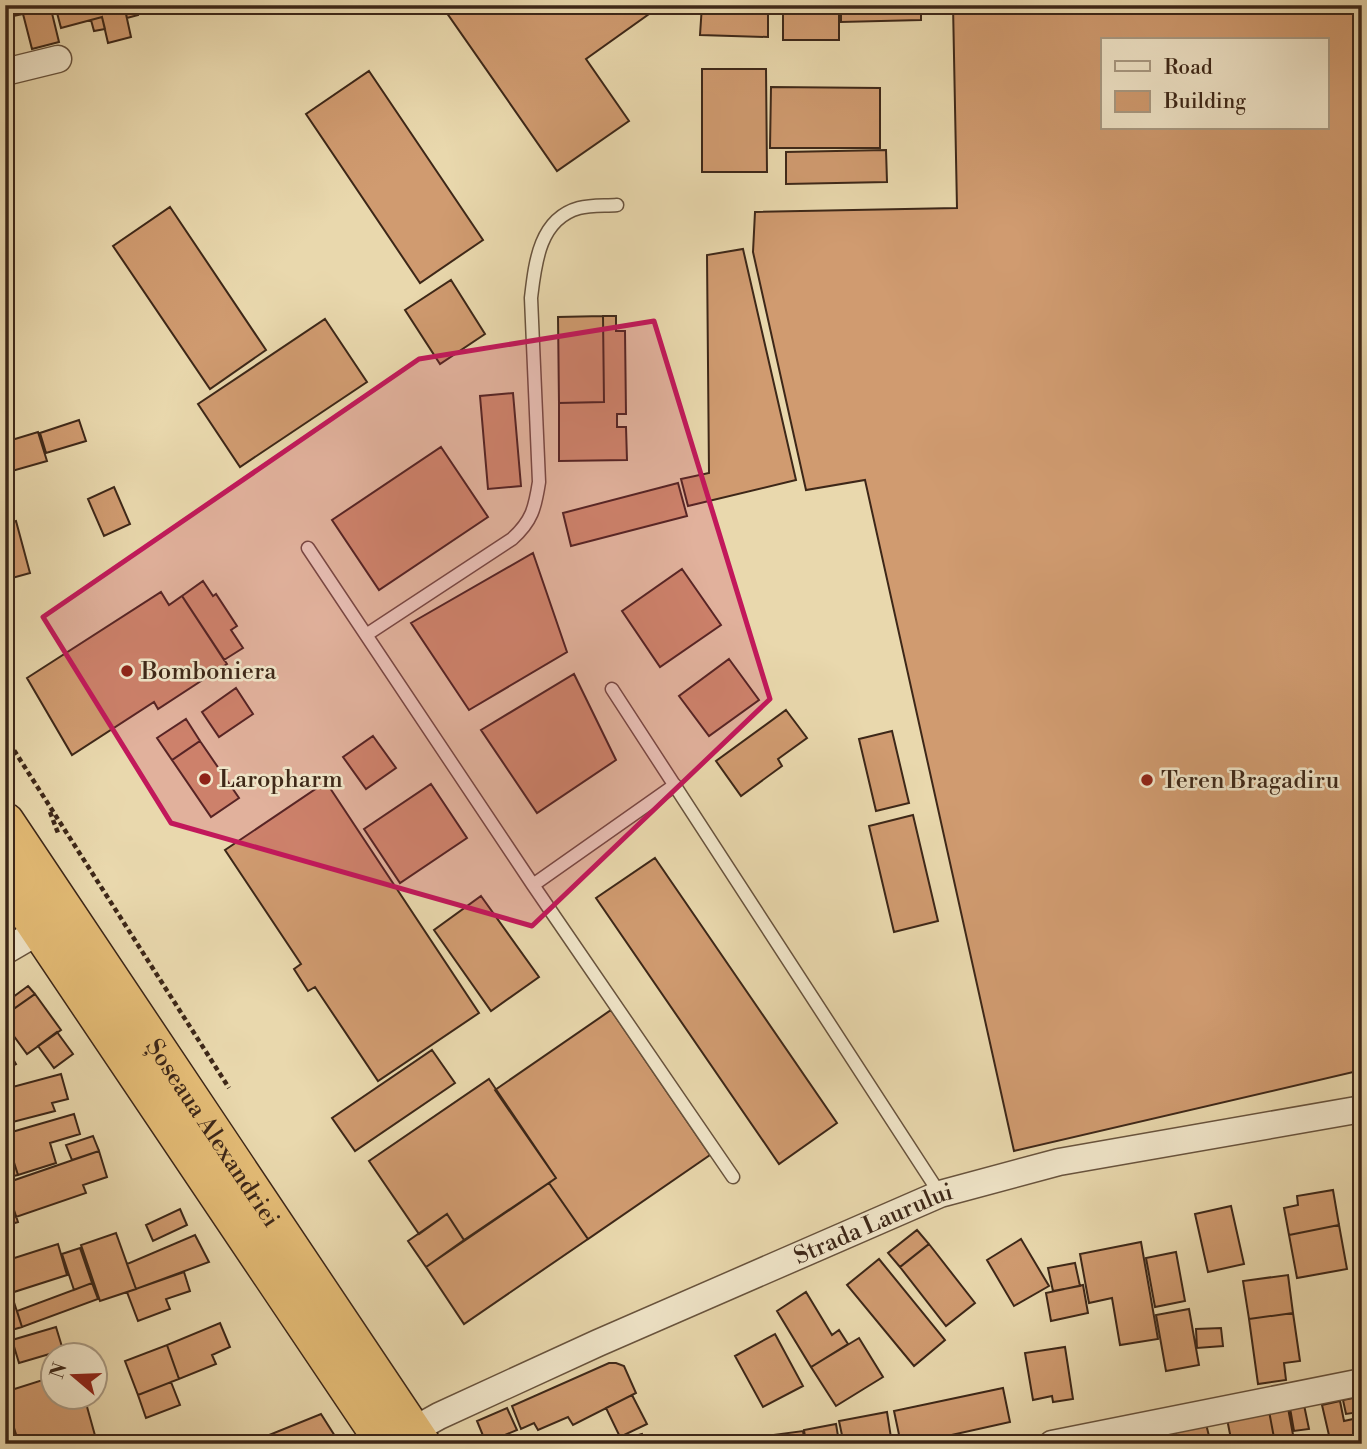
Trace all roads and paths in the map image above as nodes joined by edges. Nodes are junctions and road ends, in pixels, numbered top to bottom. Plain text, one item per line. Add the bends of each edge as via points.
1 (58, 59) dead end
2 (5, 72) edge
3 (617, 205) dead end
4 (308, 548) dead end
5 (366, 635) junction
6 (612, 689) dead end
7 (675, 785) junction
8 (47, 803) dead end
9 (5, 822) edge
10 (59, 838) dead end
11 (5, 878) edge
12 (533, 884) junction
13 (41, 930) junction
14 (5, 951) edge
15 (1362, 1109) edge
16 (733, 1177) dead end
17 (940, 1194) junction
18 (1362, 1382) edge
19 (406, 1440) edge
20 (1052, 1444) edge

1 - 2 street
3 - 5 lane via 565,213 543,241 531,299 539,482 536,505 524,529
4 - 5 lane
5 - 12 lane
6 - 7 lane
7 - 12 lane
7 - 17 lane
8 - 10 path
9 - 19 highway, Șoseaua Alexandriei
11 - 13 highway, Șoseaua Alexandriei
12 - 16 lane
13 - 14 street
13 - 19 highway, Șoseaua Alexandriei
15 - 17 street, Strada Laurului via 1059,1162
17 - 19 street, Strada Laurului via 439,1416
18 - 20 street

